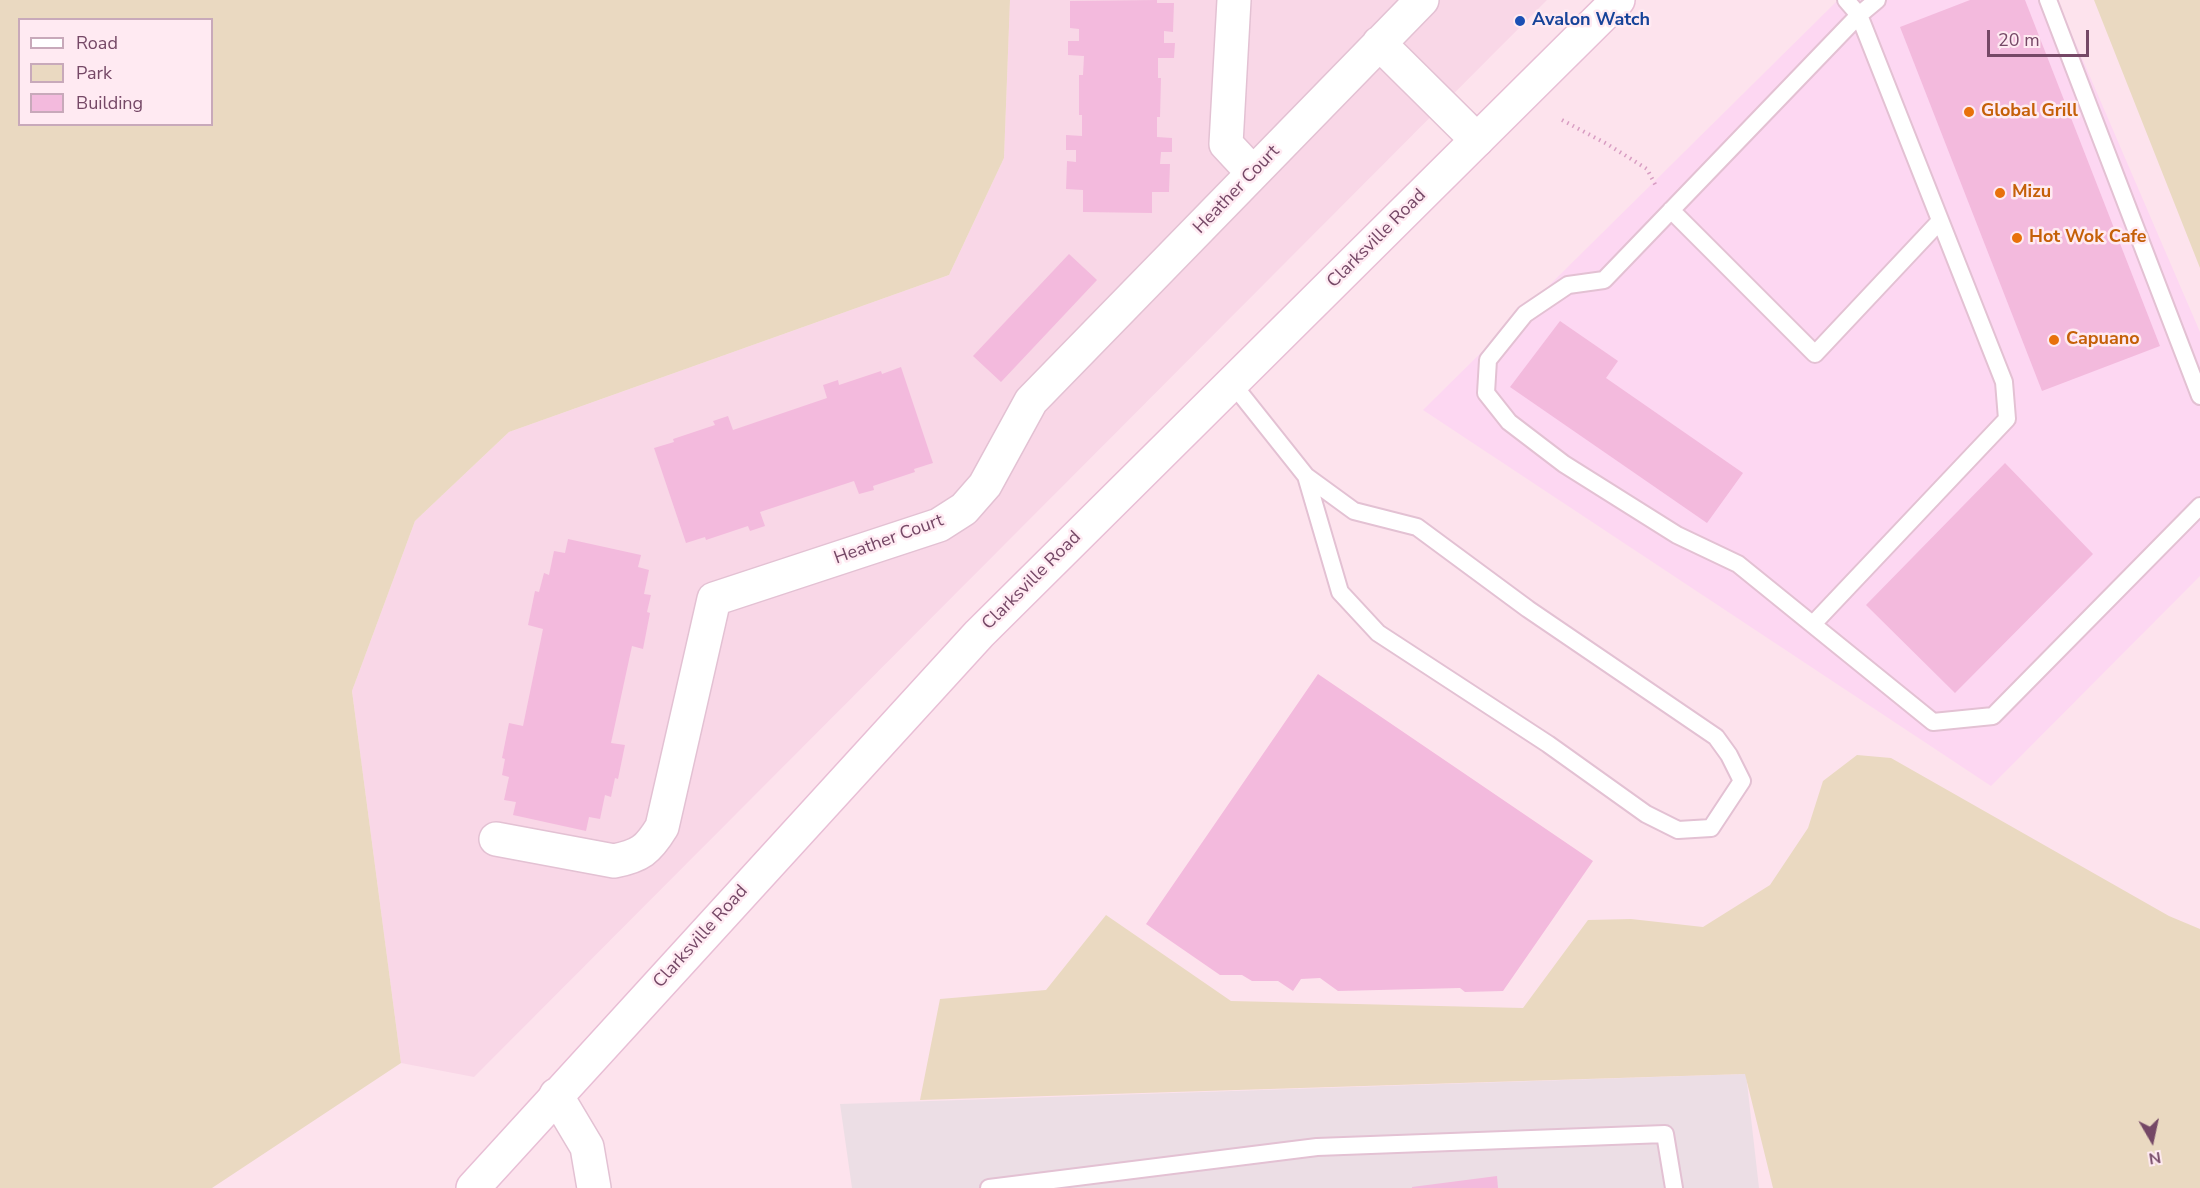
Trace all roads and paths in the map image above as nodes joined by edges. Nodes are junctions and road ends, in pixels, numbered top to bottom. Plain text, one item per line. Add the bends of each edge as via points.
1 (1234, 0) edge
2 (1422, 0) edge
3 (1618, 0) edge
4 (1846, 0) edge
5 (1877, 0) edge
6 (2048, 0) edge
7 (1859, 15) junction
8 (1379, 43) junction
9 (1562, 120) dead end
10 (1477, 140) junction
11 (1253, 173) junction
12 (1671, 210) junction
13 (1940, 220) junction
14 (1232, 383) junction
15 (2200, 396) edge
16 (1306, 476) junction
17 (2200, 506) edge
18 (1813, 624) junction
19 (496, 839) dead end
20 (556, 1095) junction
21 (473, 1188) edge
22 (594, 1188) edge
23 (989, 1188) edge
24 (1674, 1188) edge

1 - 11 street via 1226,144
2 - 8 street, Heather Court
3 - 10 street, Clarksville Road
4 - 7 lane
5 - 7 lane
6 - 15 lane
7 - 12 lane
7 - 13 lane
8 - 10 street
8 - 11 street, Heather Court
9 - 12 path via 1647,169
10 - 14 street, Clarksville Road
11 - 19 street, Heather Court via 1031,401 985,485 964,509 939,525 714,599 662,827 651,845 633,858 614,861
12 - 13 lane via 1815,354
12 - 18 lane via 1604,280 1568,285 1525,314 1488,360 1486,393 1509,423 1564,464 1677,535 1738,564
13 - 18 lane via 2004,382 2007,419
14 - 16 lane
14 - 20 street, Clarksville Road via 979,634
16 - 16 lane via 1340,592 1378,633 1548,744 1646,814 1678,830 1712,828 1742,781 1716,737 1528,609 1417,527 1354,511
17 - 18 lane via 1993,716 1933,722
20 - 21 street, Clarksville Road
20 - 22 street via 587,1147
23 - 24 lane via 1317,1146 1665,1134

